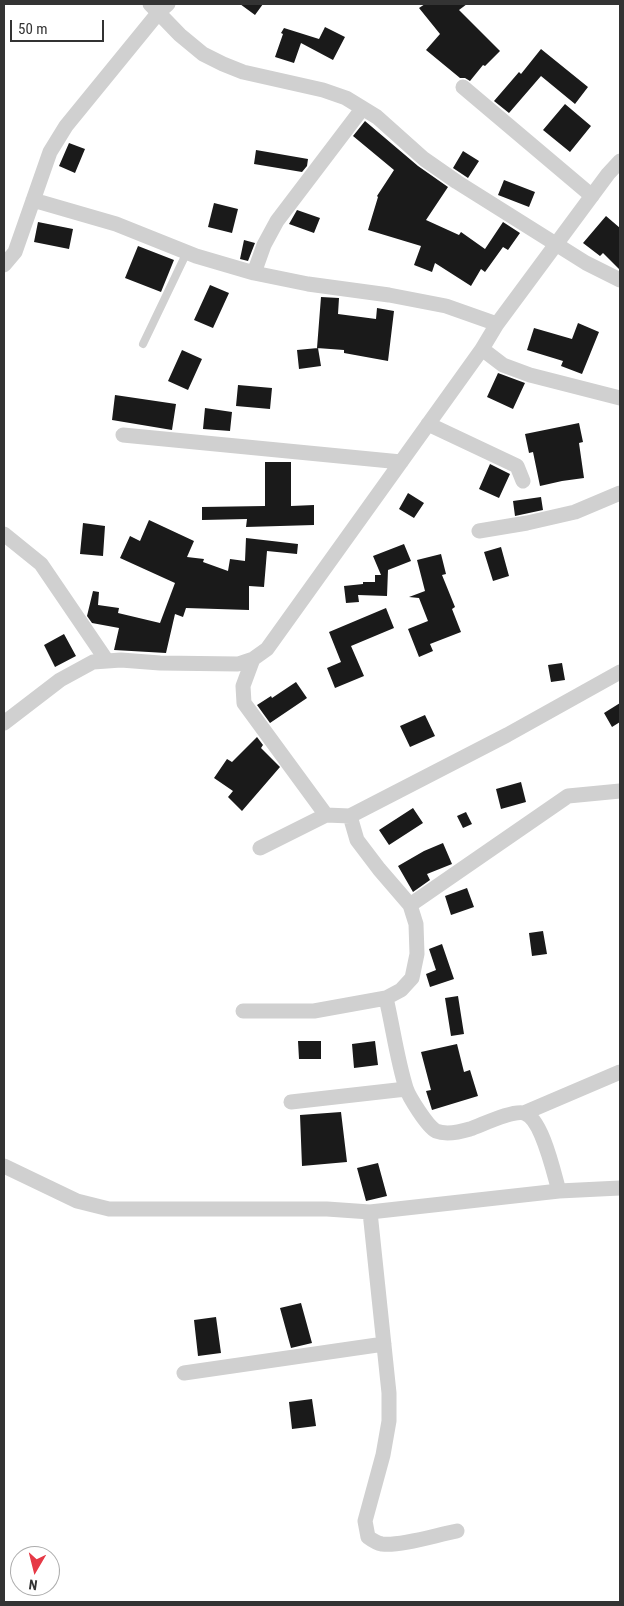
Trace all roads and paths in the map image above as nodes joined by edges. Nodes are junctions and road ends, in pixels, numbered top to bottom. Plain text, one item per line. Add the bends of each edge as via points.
1 (159, 7) edge
2 (463, 88) dead end
3 (362, 108) junction
4 (620, 161) edge
5 (614, 177) edge
6 (592, 196) junction
7 (33, 200) junction
8 (556, 244) junction
9 (187, 252) junction
10 (4, 265) edge
11 (254, 272) junction
12 (620, 280) edge
13 (497, 324) junction
14 (143, 344) dead end
15 (482, 349) junction
16 (620, 398) edge
17 (428, 424) junction
18 (123, 436) dead end
19 (401, 462) junction
20 (523, 481) dead end
21 (620, 493) edge
22 (479, 531) dead end
23 (4, 534) edge
24 (253, 659) junction
25 (107, 661) junction
26 (620, 672) edge
27 (4, 723) edge
28 (620, 791) edge
29 (326, 815) junction
30 (350, 816) junction
31 (260, 848) dead end
32 (410, 905) junction
33 (386, 998) junction
34 (243, 1012) dead end
35 (620, 1072) edge
36 (406, 1089) junction
37 (291, 1102) dead end
38 (524, 1113) junction
39 (4, 1166) edge
40 (620, 1188) edge
41 (559, 1191) junction
42 (370, 1212) junction
43 (384, 1344) junction
44 (184, 1373) dead end
45 (457, 1531) dead end

1 - 3 street via 180,36 203,54 223,64 243,72 323,90
1 - 7 street via 66,126 50,152
2 - 6 street
3 - 8 street via 377,117 424,159
3 - 11 street via 277,221
4 - 5 street
5 - 6 street
6 - 8 street
7 - 9 street via 116,224
7 - 10 street via 15,252
8 - 12 street
8 - 13 street
9 - 11 street
9 - 14 lane
11 - 13 street via 446,306
13 - 15 street
15 - 16 street via 503,366
15 - 17 street
17 - 19 street
17 - 20 street via 516,466
18 - 19 street
19 - 24 street via 267,649
21 - 22 street via 575,512
23 - 25 street via 41,564
24 - 25 street via 223,665
24 - 29 street via 243,686 244,703
25 - 27 street via 92,662 60,680
26 - 30 street
28 - 32 street via 568,796
29 - 30 street
29 - 31 street
30 - 32 street via 357,840
32 - 33 street via 417,939 412,978 401,990
33 - 34 street via 314,1011
33 - 36 street
35 - 38 street
36 - 37 street
36 - 38 street via 435,1130 462,1132 513,1113
38 - 41 street via 544,1138
39 - 42 street via 77,1201 108,1209 327,1209
40 - 41 street
41 - 42 street
42 - 43 street
43 - 44 street
43 - 45 street via 389,1421 365,1521 368,1537 382,1544

